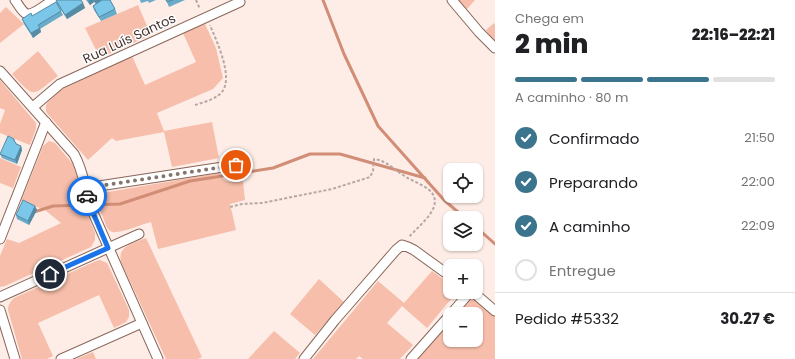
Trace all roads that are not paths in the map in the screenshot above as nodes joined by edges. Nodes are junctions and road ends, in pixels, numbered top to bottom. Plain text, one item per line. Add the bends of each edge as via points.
1 (15, 0) edge
2 (53, 0) edge
3 (452, 0) edge
4 (240, 2) dead end
5 (495, 48) edge
6 (0, 71) edge
7 (33, 107) junction
8 (46, 122) junction
9 (236, 165) dead end
10 (86, 188) junction
11 (139, 234) dead end
12 (0, 239) edge
13 (108, 248) junction
14 (443, 271) edge
15 (0, 297) edge
16 (465, 299) edge
17 (480, 299) edge
18 (457, 307) edge
19 (0, 310) edge
20 (495, 311) edge
21 (443, 322) edge
22 (142, 323) junction
23 (4, 336) edge
24 (15, 359) edge
25 (61, 359) edge
26 (158, 359) edge
27 (304, 359) edge
28 (411, 359) edge

1 - 2 street via 29,14
3 - 5 street
4 - 7 street, Rua Luís Santos via 60,84
6 - 7 street
7 - 8 street
8 - 10 street via 74,154
8 - 12 street
9 - 10 street
10 - 13 street via 91,208
11 - 13 street
13 - 15 street
13 - 22 street
14 - 27 street via 414,250 402,245
16 - 18 street
17 - 20 street
19 - 23 street
21 - 28 street
22 - 25 street
22 - 26 street
23 - 24 street

